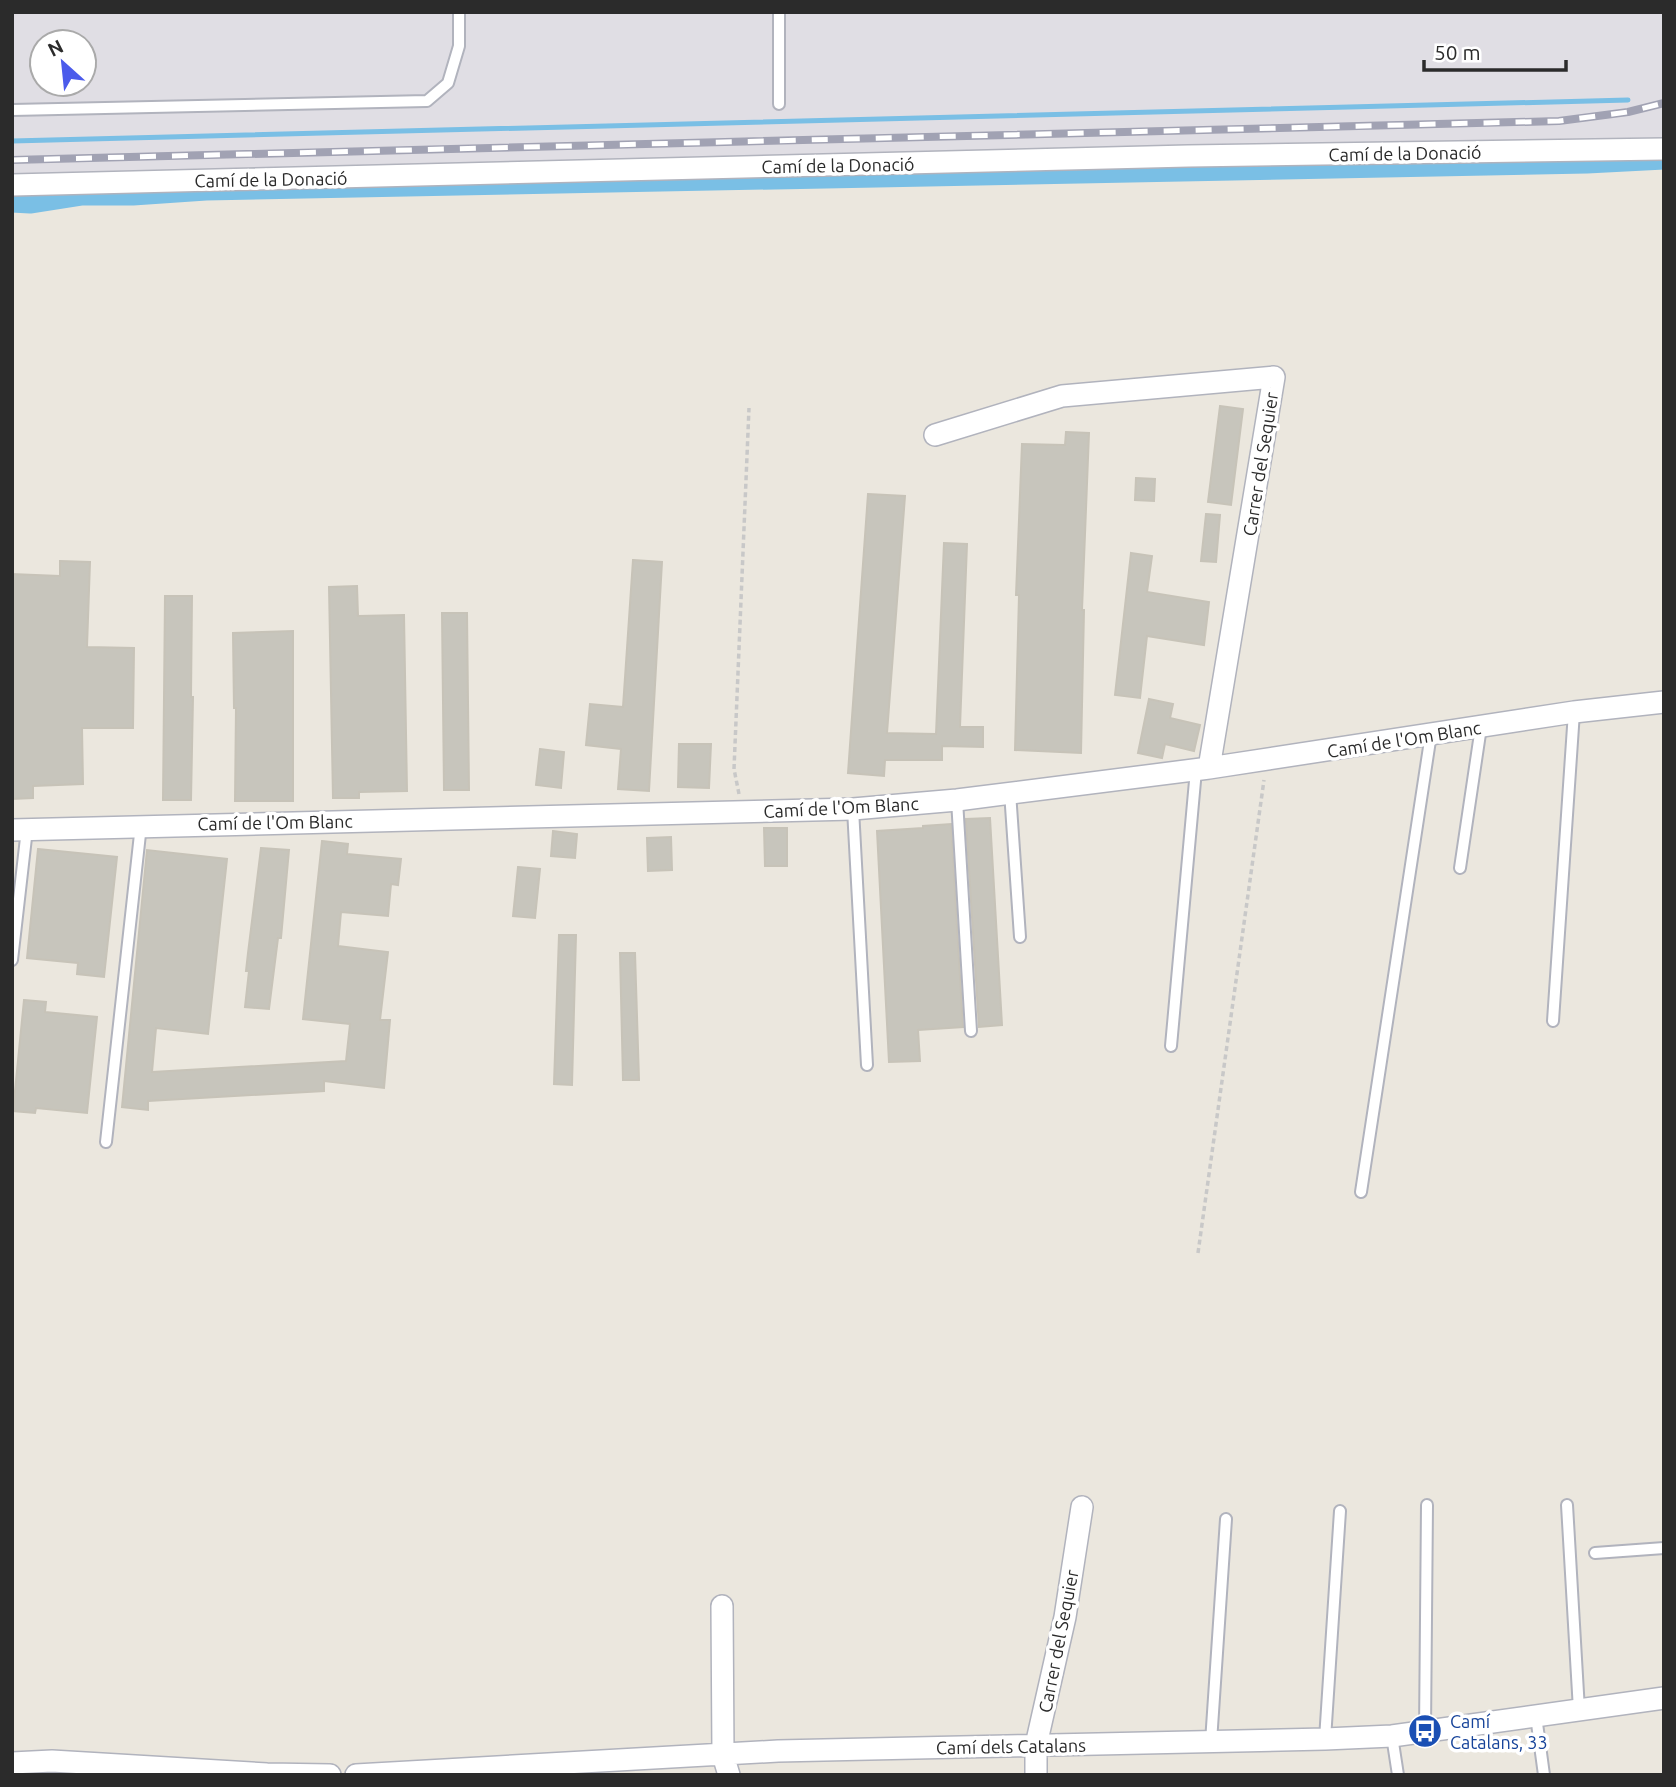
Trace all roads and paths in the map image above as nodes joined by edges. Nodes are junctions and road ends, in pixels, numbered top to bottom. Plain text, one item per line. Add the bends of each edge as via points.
1 (459, 12) edge
2 (779, 12) edge
3 (779, 104) dead end
4 (12, 110) edge
5 (1664, 149) edge
6 (12, 185) edge
7 (749, 408) dead end
8 (935, 435) dead end
9 (1664, 702) edge
10 (1574, 712) junction
11 (1481, 727) junction
12 (1431, 734) junction
13 (1267, 760) junction
14 (1203, 769) junction
15 (1010, 792) junction
16 (957, 800) junction
17 (853, 809) junction
18 (742, 811) junction
19 (141, 825) junction
20 (20, 829) edge
21 (1460, 869) dead end
22 (1020, 937) dead end
23 (12, 960) edge
24 (1553, 1021) dead end
25 (971, 1031) dead end
26 (1171, 1046) dead end
27 (867, 1065) dead end
28 (106, 1142) dead end
29 (1361, 1192) dead end
30 (1198, 1252) dead end
31 (1427, 1505) dead end
32 (1567, 1505) dead end
33 (1082, 1507) dead end
34 (1340, 1511) dead end
35 (1226, 1519) dead end
36 (1664, 1549) edge
37 (1595, 1553) dead end
38 (722, 1606) dead end
39 (1664, 1698) edge
40 (1580, 1710) junction
41 (1536, 1716) junction
42 (1425, 1731) junction
43 (1392, 1736) junction
44 (1325, 1739) junction
45 (1210, 1742) junction
46 (1036, 1745) junction
47 (12, 1763) edge
48 (726, 1765) edge
49 (330, 1775) edge
50 (356, 1775) edge
51 (1036, 1775) edge
52 (1398, 1775) edge
53 (1544, 1775) edge

1 - 4 lane via 460,46 448,83 427,101
2 - 3 lane
5 - 6 street, Camí de la Donació
7 - 18 path via 734,769
8 - 14 street, Carrer del Sequier via 1062,396 1274,377
9 - 10 street, Camí de l'Om Blanc
10 - 11 street, Camí de l'Om Blanc
10 - 24 lane
11 - 12 street, Camí de l'Om Blanc
11 - 21 lane
12 - 13 street, Camí de l'Om Blanc
12 - 29 lane
13 - 14 street, Camí de l'Om Blanc
13 - 30 path
14 - 15 street, Camí de l'Om Blanc
14 - 26 lane
15 - 16 street, Camí de l'Om Blanc
15 - 22 lane
16 - 17 street, Camí de l'Om Blanc
16 - 25 lane
17 - 18 street, Camí de l'Om Blanc
17 - 27 lane
18 - 19 street, Camí de l'Om Blanc
19 - 20 street, Camí de l'Om Blanc
19 - 28 lane
20 - 23 lane
31 - 42 lane
32 - 40 lane
33 - 46 street, Carrer del Sequier via 1065,1617
34 - 44 lane
35 - 45 lane
36 - 37 lane
38 - 48 street
39 - 40 street, Camí dels Catalans
40 - 41 street, Camí dels Catalans
41 - 42 street, Camí dels Catalans
41 - 53 lane
42 - 43 street, Camí dels Catalans
43 - 44 street, Camí dels Catalans
43 - 52 lane
44 - 45 street, Camí dels Catalans
45 - 46 street, Camí dels Catalans
46 - 48 street, Camí dels Catalans via 778,1751
46 - 51 street, Carrer del Sequier
47 - 49 street via 52,1761
48 - 50 street, Camí dels Catalans

